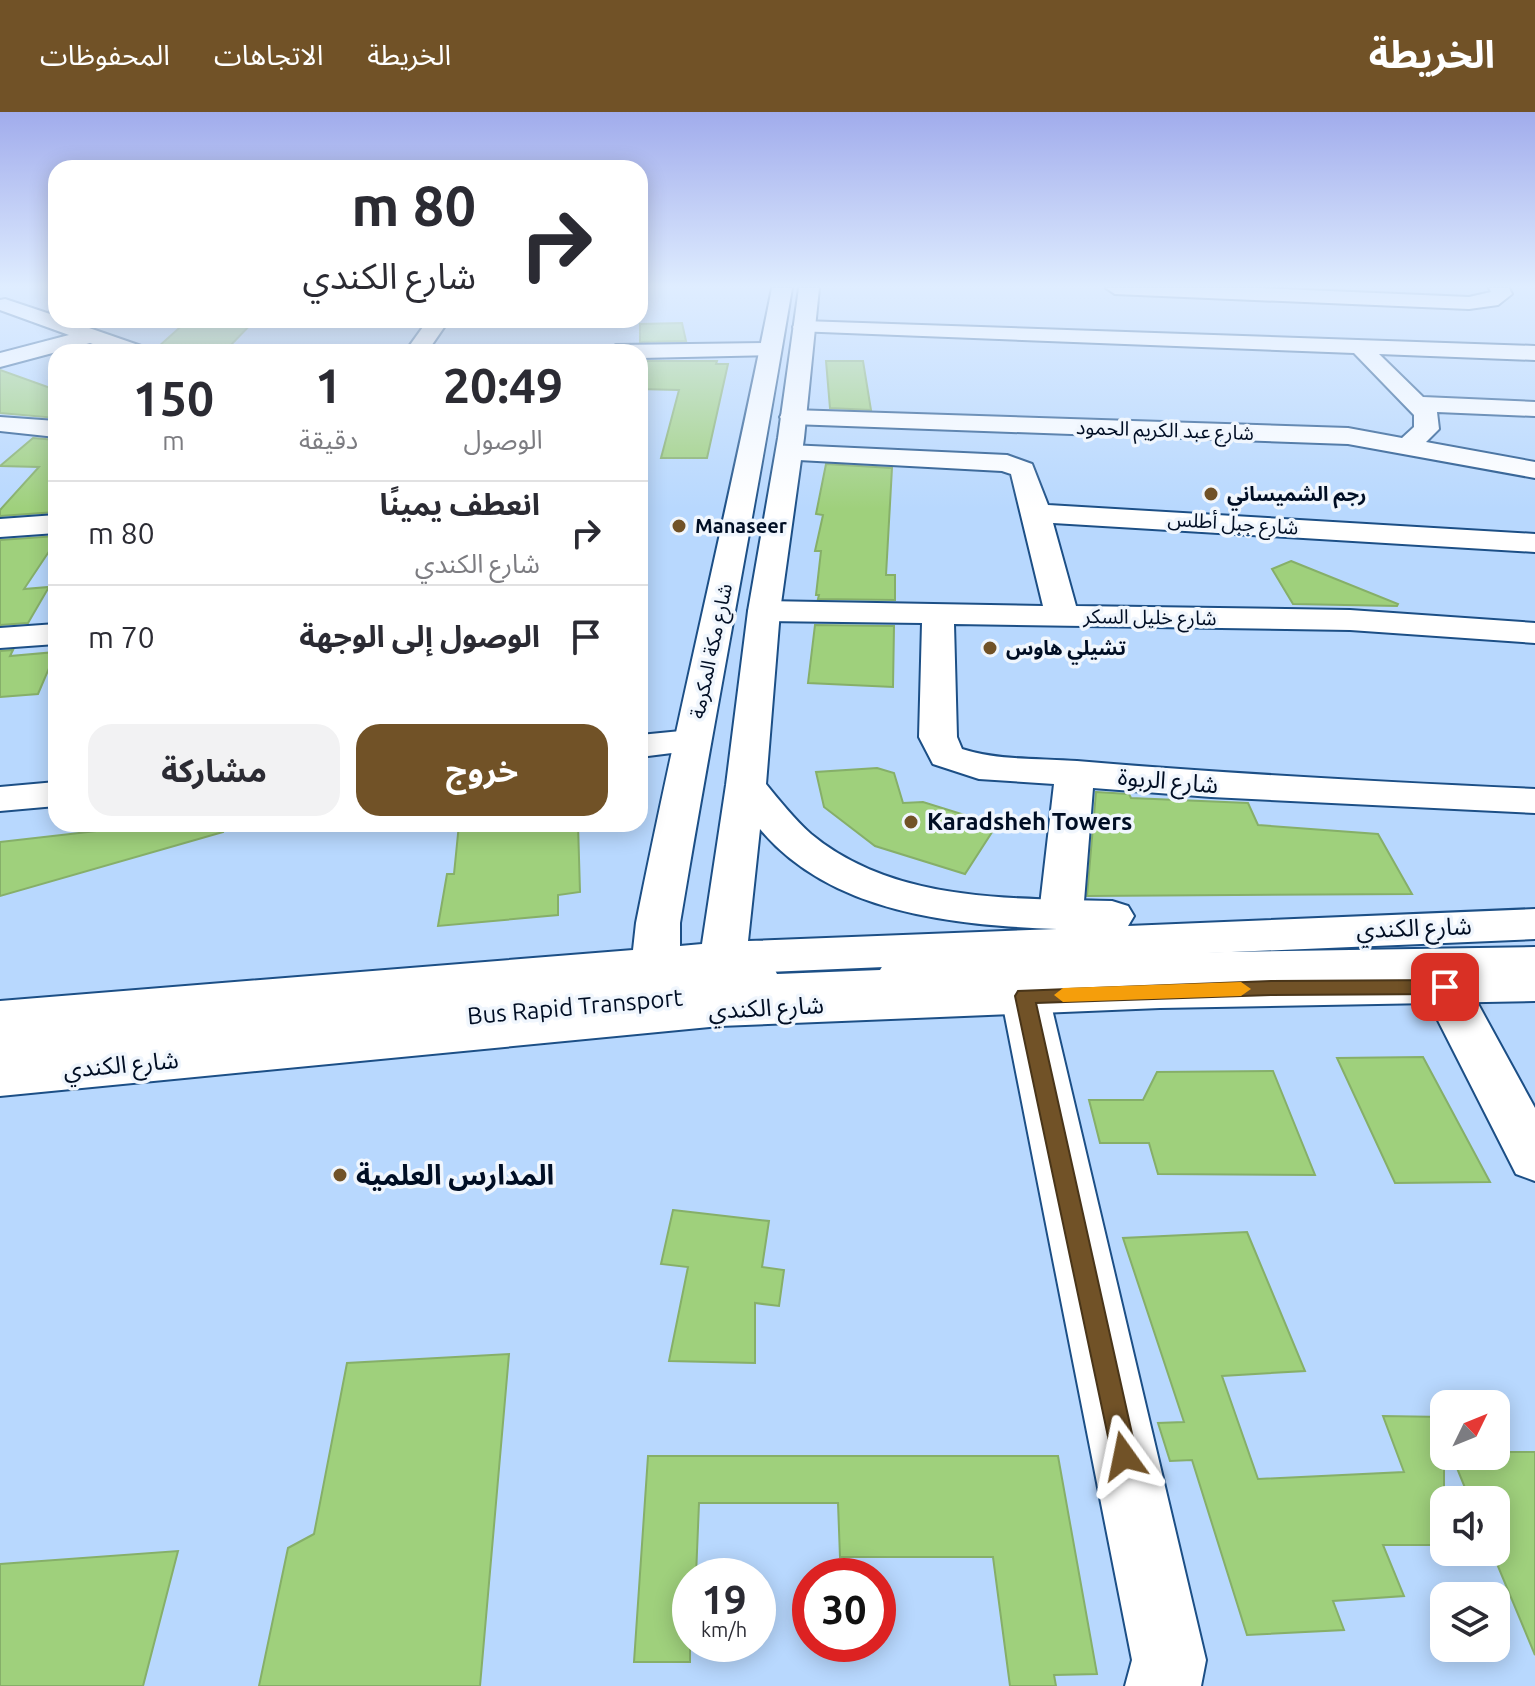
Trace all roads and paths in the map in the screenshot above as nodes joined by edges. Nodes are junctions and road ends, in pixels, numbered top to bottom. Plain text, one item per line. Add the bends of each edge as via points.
1 (767, 361) edge
2 (799, 361) edge
3 (1375, 361) edge
4 (1418, 404) junction
5 (1535, 409) edge
6 (792, 417) junction
7 (0, 424) edge
8 (48, 428) edge
9 (1409, 445) junction
10 (789, 453) junction
11 (1526, 469) edge
12 (1535, 496) edge
13 (1036, 513) junction
14 (48, 525) edge
15 (0, 528) edge
16 (1535, 543) edge
17 (764, 611) junction
18 (938, 614) junction
19 (1062, 616) junction
20 (1535, 633) edge
21 (48, 635) edge
22 (0, 638) edge
23 (691, 741) junction
24 (648, 745) edge
25 (1075, 772) junction
26 (746, 785) junction
27 (48, 795) edge
28 (0, 799) edge
29 (1535, 801) edge
30 (1061, 914) junction
31 (1535, 924) edge
32 (1370, 930) junction
33 (1535, 963) edge
34 (1535, 971) edge
35 (1535, 985) edge
36 (722, 986) junction
37 (1445, 987) junction
38 (654, 992) junction
39 (1025, 996) junction
40 (0, 1018) edge
41 (0, 1045) edge
42 (0, 1061) edge
43 (0, 1077) edge
44 (1535, 1159) edge
45 (1163, 1686) edge

1 - 23 street, شارع مكة المكرمة
2 - 6 street, شارع مكة المكرمة
3 - 4 street
4 - 5 street
4 - 9 street via 1428,421
6 - 9 street, شارع عبد الكريم الحمود via 1348,436
6 - 10 street, شارع مكة المكرمة
7 - 8 street
9 - 11 street, شارع عبد الكريم الحمود
10 - 13 street via 1007,463 1023,470
10 - 17 street, شارع مكة المكرمة
11 - 12 street
13 - 16 street, شارع جبل أطلس
13 - 19 street
14 - 15 street
17 - 18 street, شارع خليل السكر
17 - 26 street, شارع مكة المكرمة
18 - 19 street, شارع خليل السكر
18 - 25 street, شارع الربوة via 938,737 947,756 979,767
19 - 20 street, شارع خليل السكر via 1350,620
21 - 22 street
23 - 24 street
23 - 38 street, شارع مكة المكرمة via 658,923
25 - 29 street, شارع الربوة via 1211,785
25 - 30 street
26 - 30 street via 803,849 879,889 951,906
26 - 36 street, شارع مكة المكرمة
27 - 28 street
30 - 32 street via 1227,918
31 - 32 street, شارع الكندي
32 - 36 street, شارع الكندي
33 - 36 street via 997,969
34 - 36 street
35 - 37 street, شارع الكندي
36 - 38 street, شارع الكندي
36 - 39 street, شارع الكندي
37 - 39 street, شارع الكندي
37 - 44 street
38 - 40 street, شارع الكندي
38 - 41 street, Bus Rapid Transport
38 - 42 street, Bus Rapid Transport
38 - 43 street, شارع الكندي
39 - 45 street via 1169,1660

